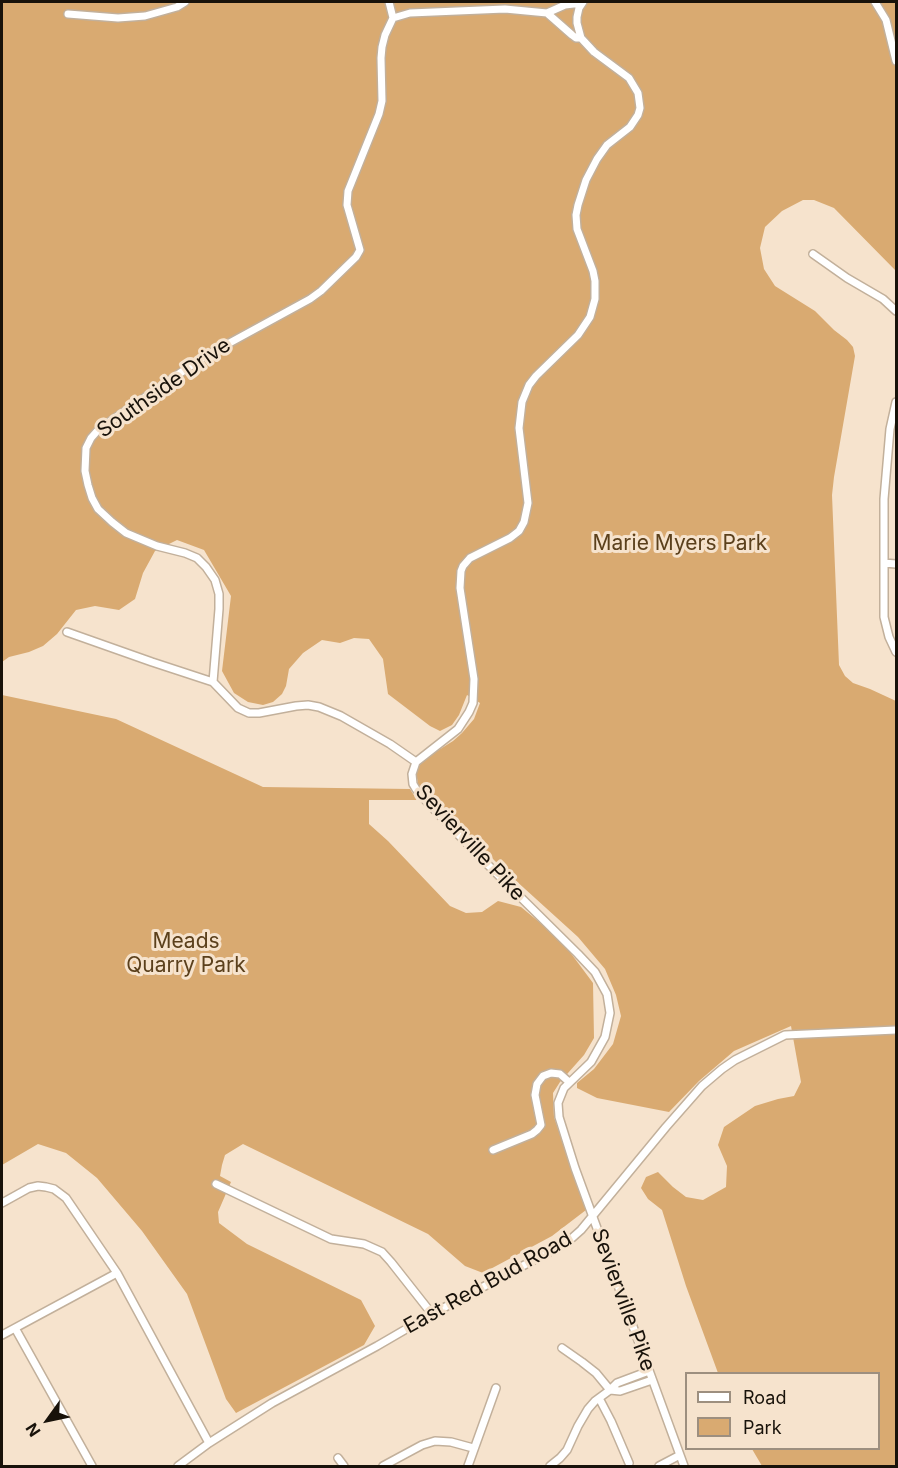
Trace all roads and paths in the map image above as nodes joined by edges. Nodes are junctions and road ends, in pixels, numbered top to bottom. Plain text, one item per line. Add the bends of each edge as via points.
1 (185, 2) edge
2 (389, 2) edge
3 (583, 2) edge
4 (875, 2) edge
5 (547, 13) junction
6 (68, 14) dead end
7 (393, 18) junction
8 (581, 38) junction
9 (897, 61) edge
10 (813, 254) dead end
11 (897, 311) edge
12 (897, 402) edge
13 (884, 563) junction
14 (897, 564) edge
15 (67, 632) dead end
16 (897, 652) edge
17 (213, 682) junction
18 (416, 762) junction
19 (897, 1030) edge
20 (569, 1082) junction
21 (493, 1150) dead end
22 (216, 1184) dead end
23 (2, 1203) edge
24 (593, 1216) junction
25 (117, 1273) junction
26 (432, 1314) junction
27 (15, 1328) junction
28 (2, 1335) edge
29 (562, 1348) dead end
30 (649, 1371) junction
31 (652, 1380) junction
32 (496, 1388) dead end
33 (610, 1390) junction
34 (599, 1398) junction
35 (209, 1443) junction
36 (473, 1448) junction
37 (680, 1455) junction
38 (338, 1458) dead end
39 (629, 1463) dead end
40 (683, 1466) edge
41 (92, 1467) edge
42 (178, 1467) edge
43 (344, 1467) edge
44 (383, 1467) edge
45 (468, 1467) edge
46 (550, 1467) edge
47 (659, 1467) edge

1 - 6 street via 145,16
2 - 7 street
3 - 5 street
3 - 8 street via 577,17
4 - 9 street via 886,20
5 - 7 street via 505,9 410,13
5 - 8 street, Sevierville Pike
7 - 17 street, Southside Drive via 382,47 379,114 348,191 347,205 360,250 356,257 321,291 202,358 99,429 86,447 87,485 98,509 126,533 197,558 214,580 219,609
8 - 18 street, Sevierville Pike via 629,78 638,93 640,108 630,127 597,159 578,205 577,229 595,281 590,317 578,335 536,376 522,402 519,428 528,503 524,522 510,538 470,558 461,571 460,588 474,679 473,704 459,729
10 - 11 street
12 - 13 street via 890,429 884,499
13 - 14 street
13 - 16 street via 884,616
15 - 17 street
17 - 18 street via 238,708 249,712 308,705 330,711
18 - 20 street, Sevierville Pike via 412,779 419,794 578,954 604,986 610,1003 605,1037 591,1062
19 - 24 street, East Red Bud Road via 784,1035 735,1060 694,1095
20 - 21 street via 560,1074 543,1076 535,1095 541,1125 532,1134
20 - 24 street, Sevierville Pike via 558,1103 559,1117
22 - 26 street via 331,1239 364,1244 382,1252
23 - 25 street via 29,1188 54,1189 66,1198
24 - 26 street, East Red Bud Road via 564,1243
24 - 30 street, Sevierville Pike
25 - 27 street
25 - 35 street
26 - 35 street, East Red Bud Road via 272,1403
27 - 28 street
27 - 41 street
29 - 33 street via 596,1373
30 - 31 street, Sevierville Pike
30 - 33 street via 617,1383
31 - 33 street via 620,1391
31 - 37 street, Sevierville Pike
32 - 36 street
33 - 34 street
34 - 39 street
34 - 46 street via 588,1409 567,1450
35 - 42 street, East Red Bud Road
36 - 44 street via 435,1441
36 - 45 street
37 - 40 street, Sevierville Pike
37 - 47 street
38 - 43 street

